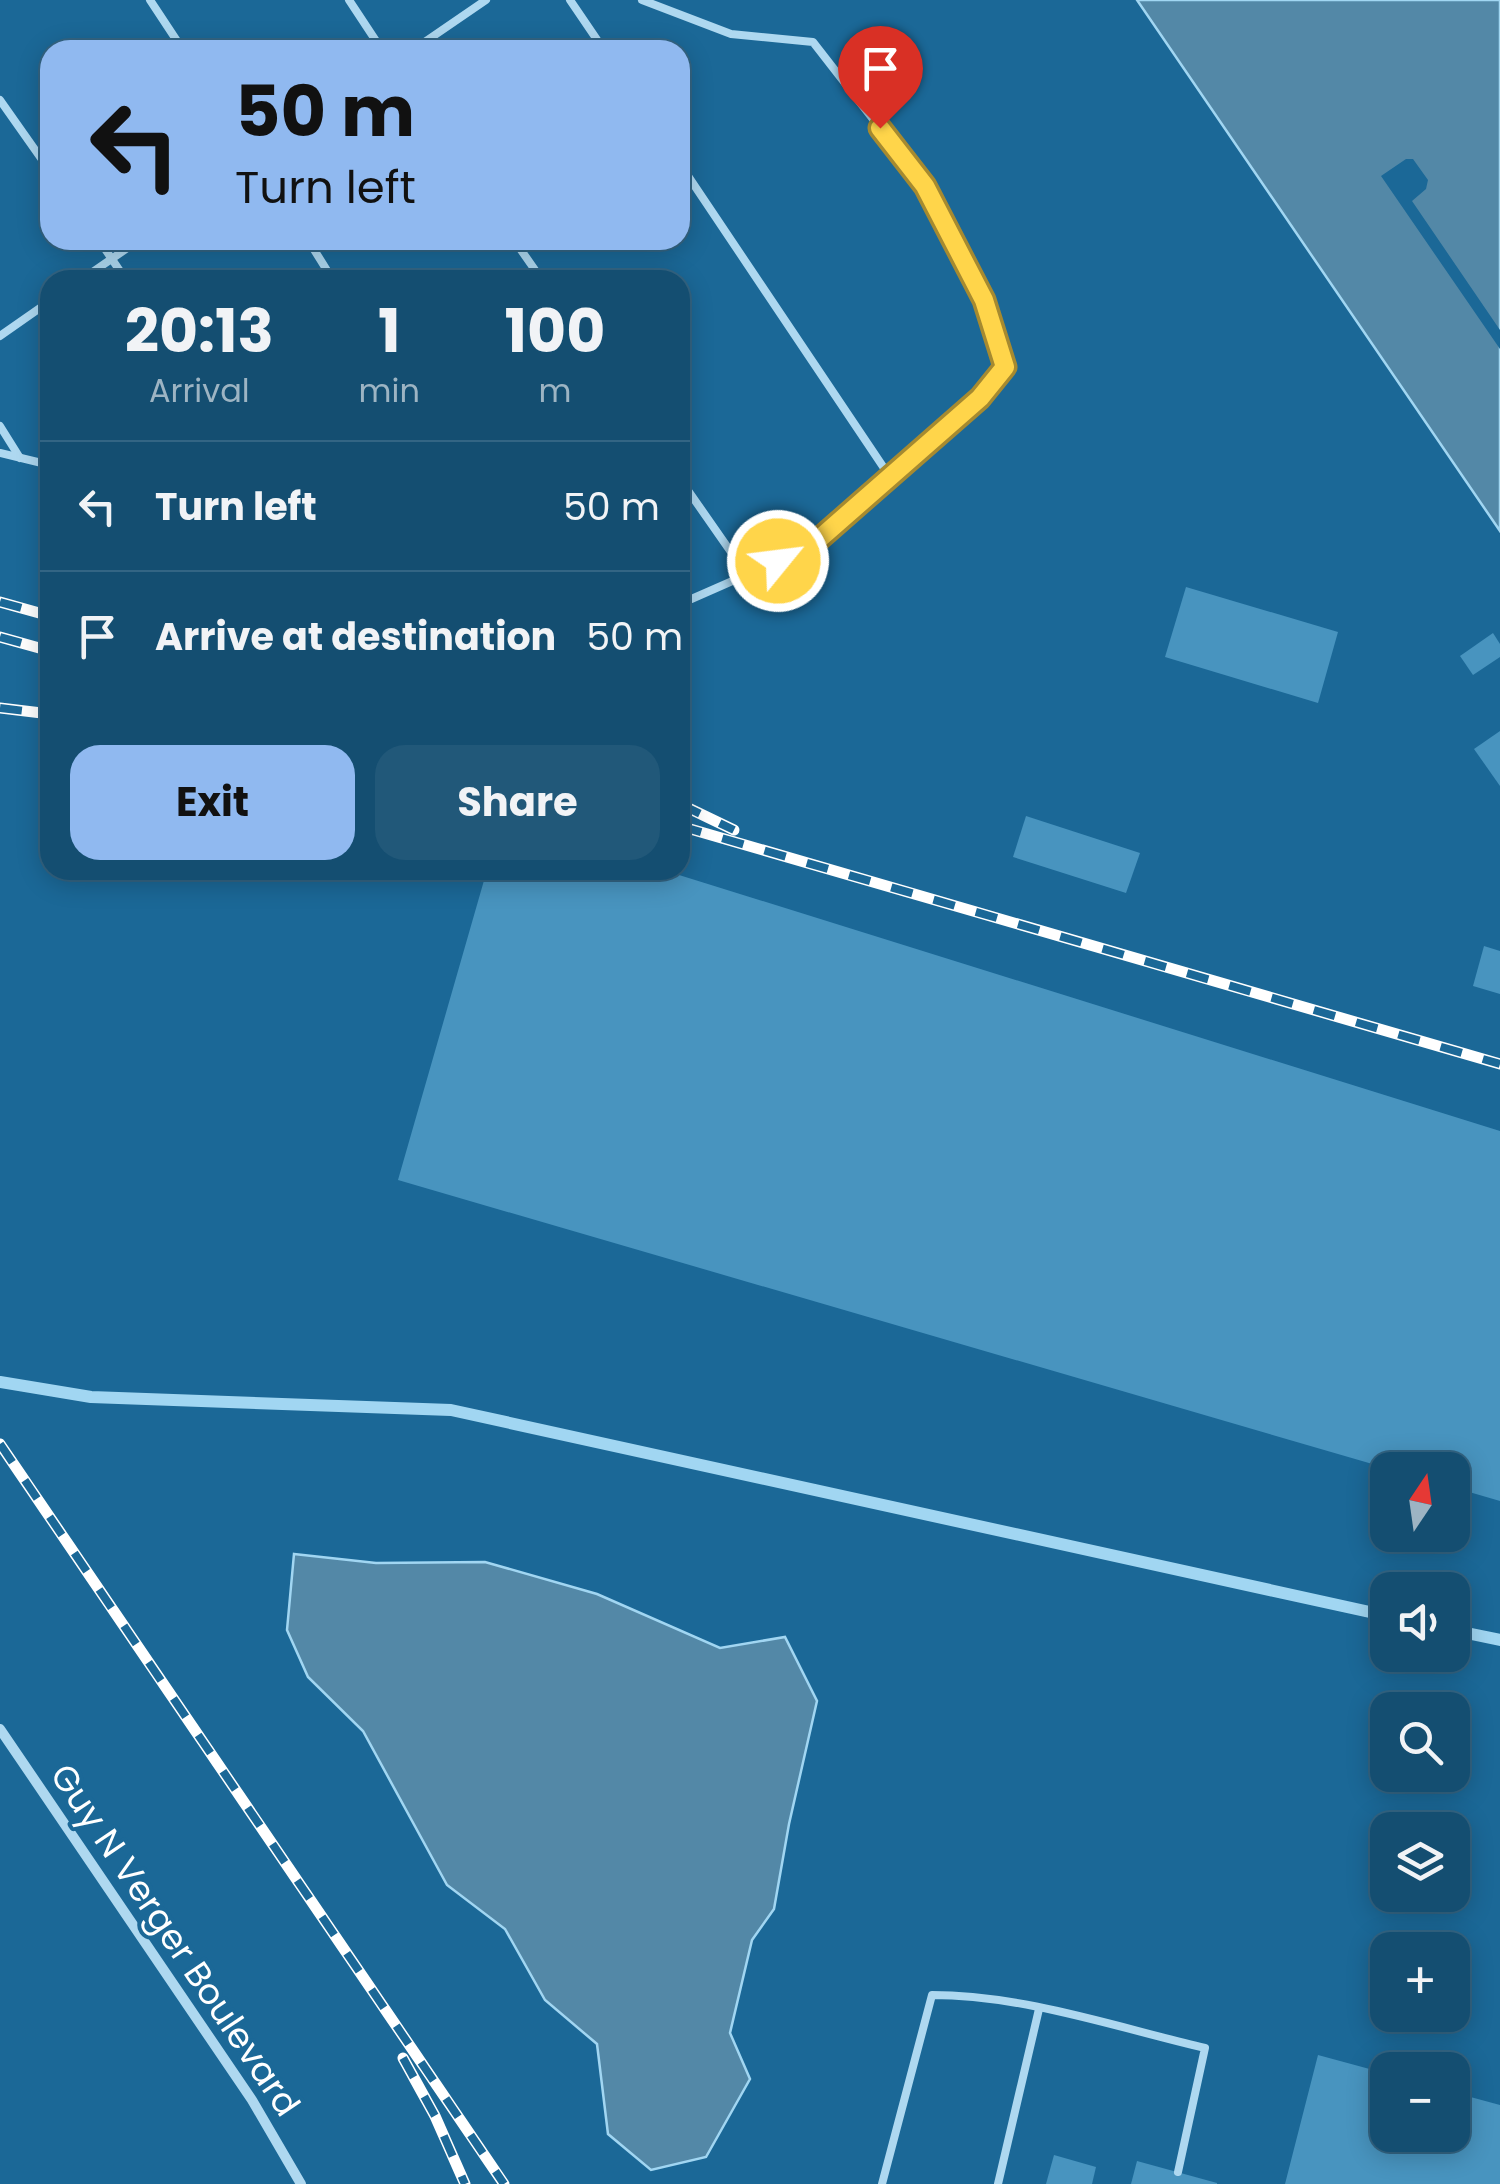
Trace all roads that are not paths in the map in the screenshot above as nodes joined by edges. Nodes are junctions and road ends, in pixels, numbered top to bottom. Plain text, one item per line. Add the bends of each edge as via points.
1 (150, 0) edge
2 (349, 0) edge
3 (486, 0) edge
4 (570, 0) edge
5 (642, 0) edge
6 (176, 40) edge
7 (375, 40) edge
8 (428, 40) edge
9 (597, 40) edge
10 (0, 100) edge
11 (40, 157) edge
12 (690, 179) edge
13 (106, 250) edge
14 (124, 250) edge
15 (112, 258) junction
16 (95, 270) edge
17 (120, 270) edge
18 (40, 308) edge
19 (0, 336) edge
20 (0, 426) edge
21 (0, 453) edge
22 (20, 458) junction
23 (40, 462) edge
24 (890, 477) junction
25 (690, 493) edge
26 (747, 575) junction
27 (690, 600) edge
28 (0, 1729) edge
29 (1039, 2009) junction
30 (1178, 2172) dead end
31 (301, 2184) edge
32 (882, 2184) edge
33 (998, 2184) edge

1 - 6 lane
2 - 7 lane
3 - 8 lane
4 - 9 lane
5 - 24 lane via 731,34 812,42 925,186 984,300 1005,367 980,398
10 - 11 lane
12 - 24 lane
13 - 15 lane
14 - 15 lane
15 - 16 lane
15 - 17 lane
18 - 19 lane
20 - 22 lane
21 - 22 lane
22 - 23 lane
24 - 26 lane via 810,547
25 - 26 lane
26 - 27 lane
28 - 31 street, Guy N Verger Boulevard via 252,2100
29 - 30 lane via 1205,2048
29 - 32 lane via 932,1995
29 - 33 lane

